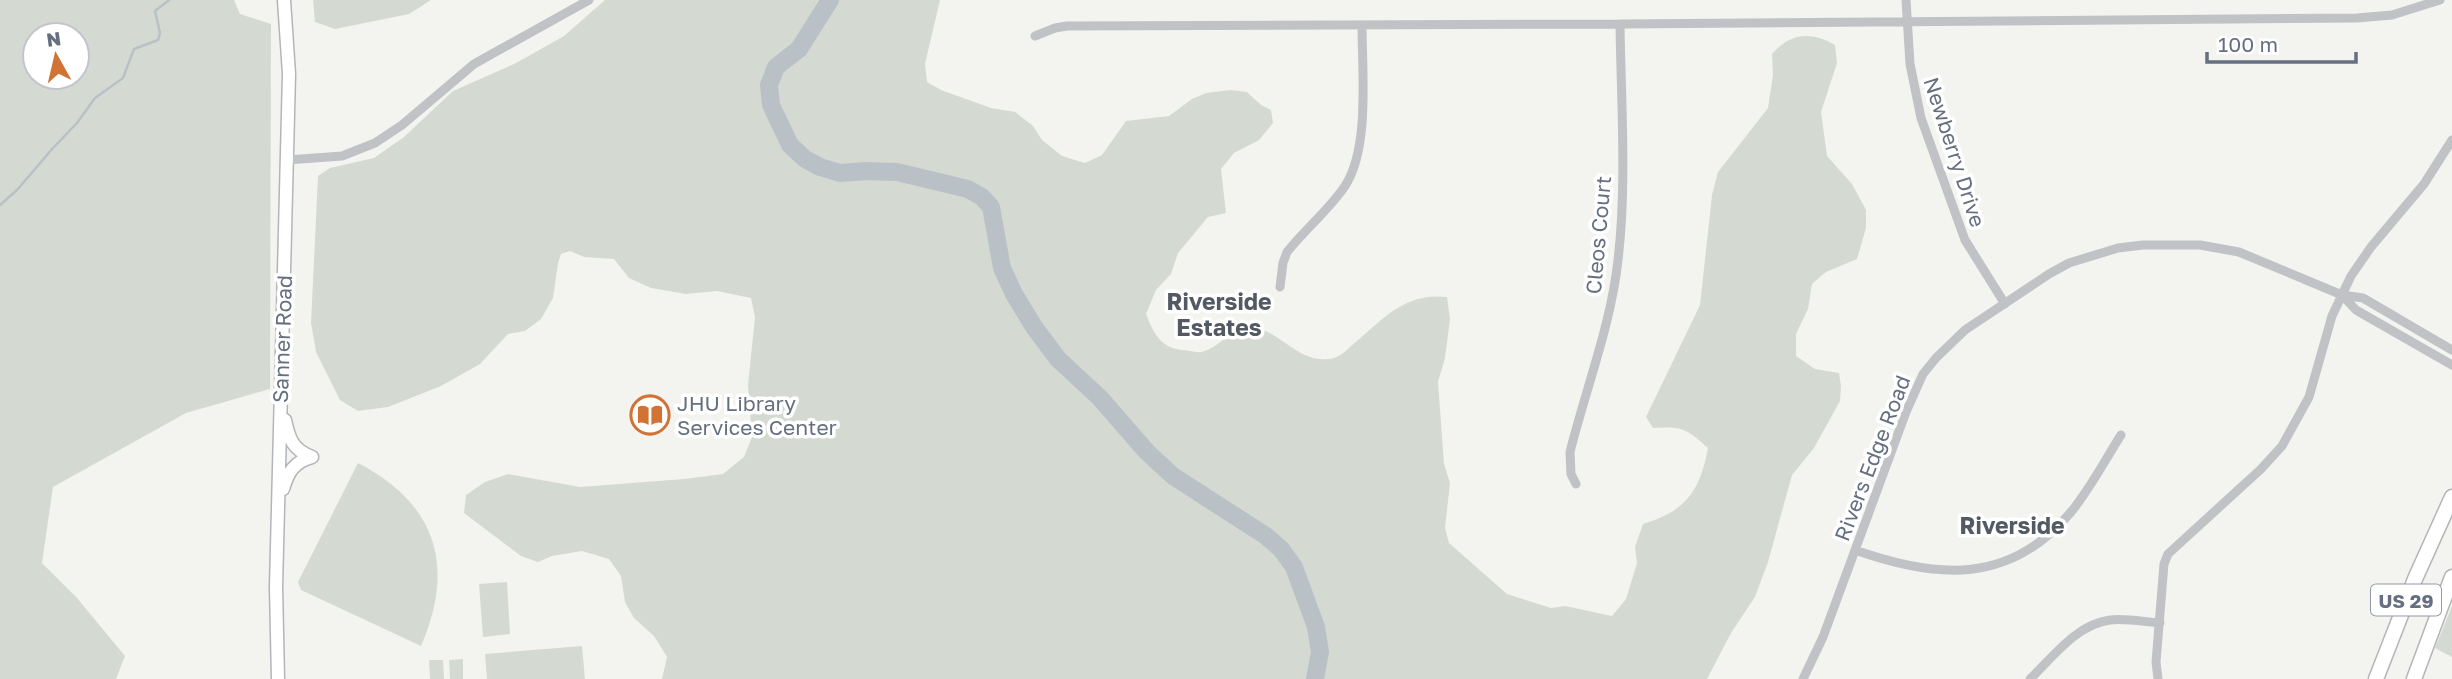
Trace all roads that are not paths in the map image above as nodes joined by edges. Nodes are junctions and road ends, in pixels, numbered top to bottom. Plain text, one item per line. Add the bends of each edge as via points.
1 (589, 0) edge
2 (1906, 0) edge
3 (2440, 0) edge
4 (285, 1) edge
5 (1906, 22) junction
6 (1620, 24) junction
7 (1362, 25) junction
8 (1035, 36) dead end
9 (2452, 140) edge
10 (287, 160) junction
11 (1280, 287) dead end
12 (2343, 295) junction
13 (2005, 304) junction
14 (2452, 350) edge
15 (2452, 365) edge
16 (281, 402) junction
17 (2121, 435) dead end
18 (1576, 484) dead end
19 (2452, 484) edge
20 (2452, 497) edge
21 (279, 503) junction
22 (2440, 522) junction
23 (1855, 550) junction
24 (2452, 577) edge
25 (2160, 623) junction
26 (278, 679) edge
27 (1803, 679) edge
28 (2030, 679) edge
29 (2158, 679) edge
30 (2376, 679) edge
31 (2414, 679) edge

1 - 10 street via 474,64 375,142 342,156
2 - 5 street, Newberry Drive
3 - 5 street via 2375,17
4 - 10 main road, Sanner Road
5 - 6 street
5 - 13 street, Newberry Drive via 1917,102 1955,217 1972,254
6 - 7 street
6 - 18 street, Cleos Court via 1618,260 1606,325 1570,452
7 - 8 street via 1067,26
7 - 11 street via 1362,131 1357,160 1338,195 1287,251
9 - 12 street via 2424,184 2360,261
10 - 16 main road, Sanner Road
12 - 13 street, Rivers Edge Road via 2239,252 2200,245 2143,245 2069,263
12 - 14 street, Rivers Edge Road via 2363,298
12 - 15 street, Rivers Edge Road via 2356,310
12 - 25 street via 2332,316 2309,397 2287,438 2261,469 2168,554
13 - 23 street, Rivers Edge Road via 1965,330 1923,374
16 - 21 main road, Sanner Road
16 - 21 main road via 292,443 312,457 291,469
17 - 23 street via 2073,510 2039,543 2018,555 1978,568 1936,571
19 - 22 highway
20 - 22 highway, US 29
21 - 26 main road, Sanner Road
22 - 30 highway, US 29
23 - 27 street, Rivers Edge Road
24 - 31 highway, US 29
25 - 28 street via 2111,619 2094,623
25 - 29 street

